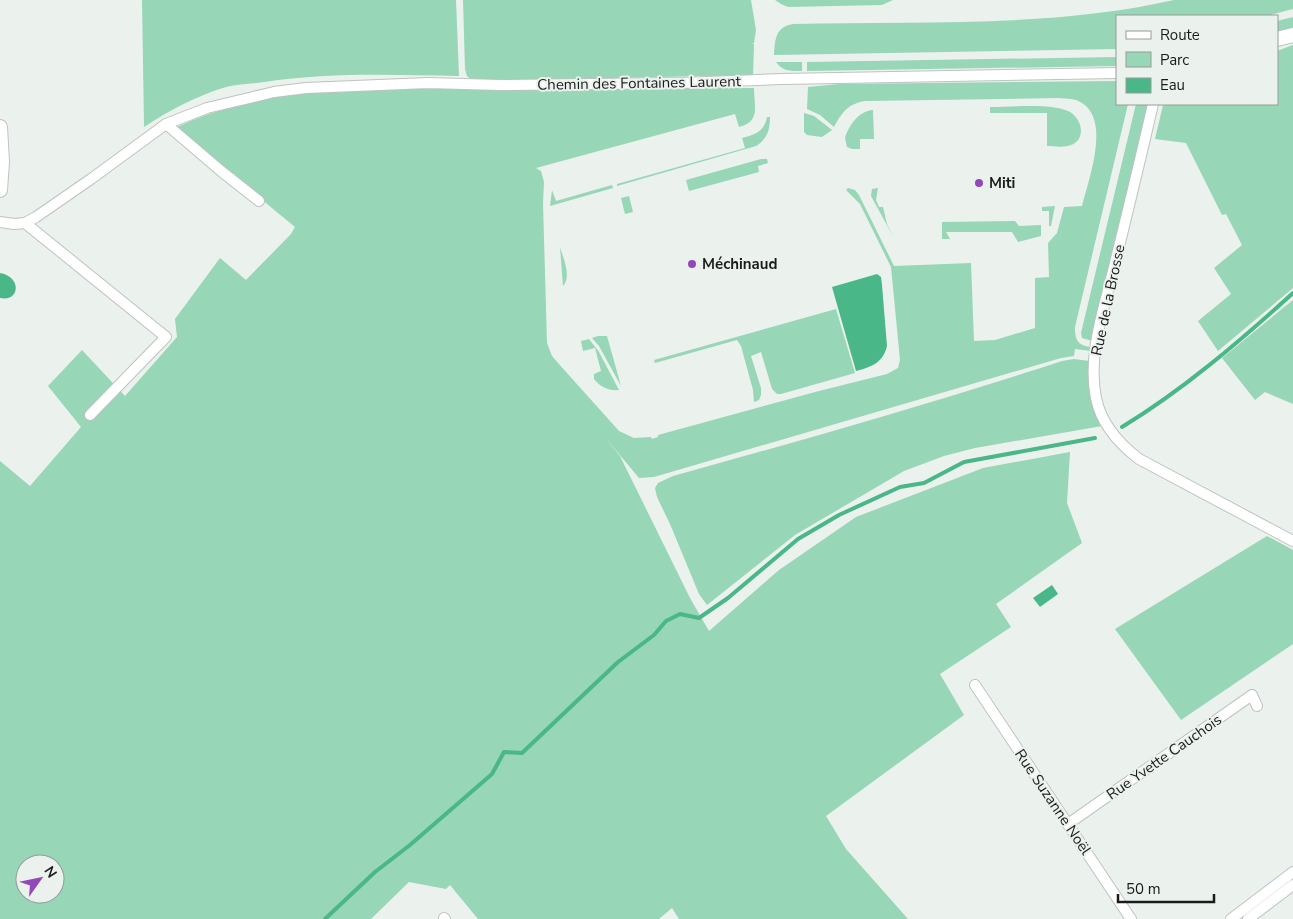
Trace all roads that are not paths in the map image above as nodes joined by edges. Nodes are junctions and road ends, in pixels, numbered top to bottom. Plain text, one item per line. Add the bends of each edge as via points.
1 (1293, 35) edge
2 (1278, 39) edge
3 (1116, 73) edge
4 (1153, 105) edge
5 (166, 124) junction
6 (0, 127) edge
7 (0, 190) edge
8 (260, 201) dead end
9 (0, 222) edge
10 (24, 223) junction
11 (90, 415) dead end
12 (1293, 541) edge
13 (975, 685) dead end
14 (1257, 706) dead end
15 (1068, 824) junction
16 (1293, 872) edge
17 (1293, 885) edge
18 (1131, 919) edge
19 (1231, 919) edge
20 (1248, 919) edge

1 - 2 street
3 - 5 street, Chemin des Fontaines Laurent via 681,83 428,83 306,88 230,101
4 - 12 street, Rue de la Brosse via 1100,328 1093,377 1100,411 1112,434 1139,459
5 - 8 street
5 - 10 street, Chemin des Fontaines Laurent
6 - 7 street
9 - 10 street
10 - 11 street via 166,337
13 - 15 street, Rue Suzanne Noël
14 - 15 street, Rue Yvette Cauchois via 1252,695
15 - 18 street, Rue Suzanne Noël
16 - 19 street
17 - 20 street

